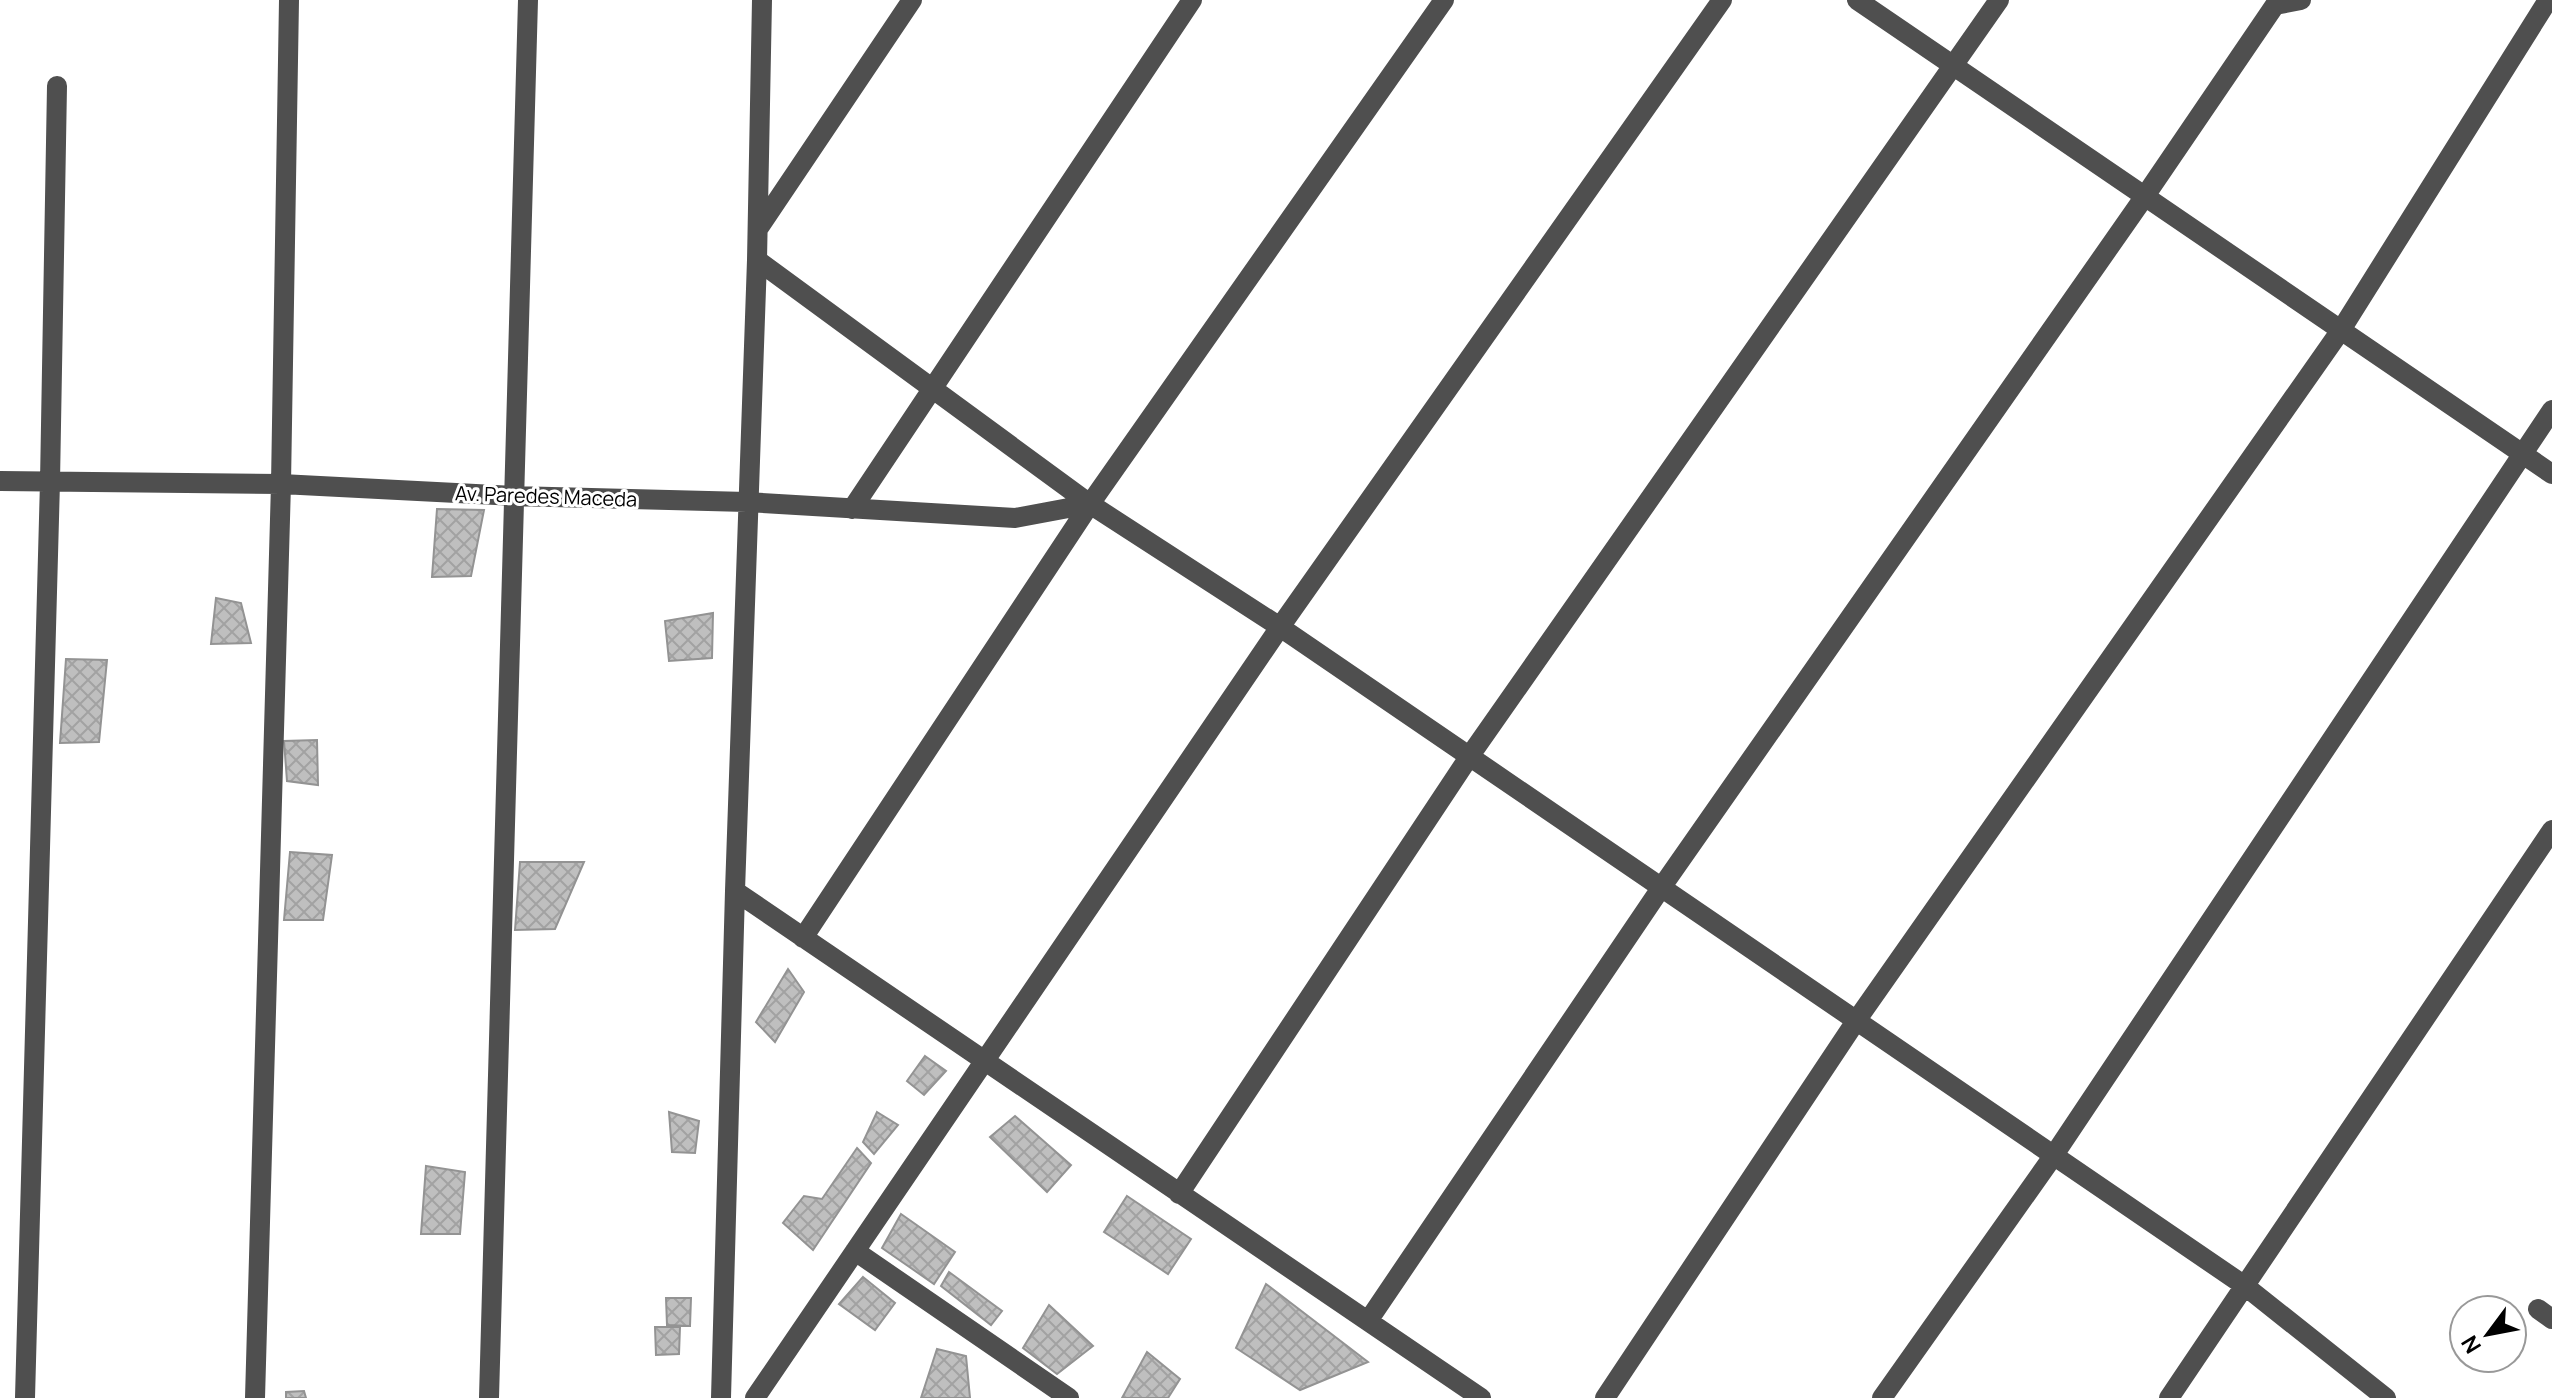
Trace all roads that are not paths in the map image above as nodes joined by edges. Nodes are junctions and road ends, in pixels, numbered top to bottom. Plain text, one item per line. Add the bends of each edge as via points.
1 (289, 0) edge
2 (528, 0) edge
3 (762, 0) edge
4 (912, 0) edge
5 (1192, 0) edge
6 (1444, 0) edge
7 (1722, 0) edge
8 (1857, 0) edge
9 (1999, 0) edge
10 (2301, 0) edge
11 (2548, 0) edge
12 (2274, 2) edge
13 (1953, 66) junction
14 (57, 86) dead end
15 (2145, 196) junction
16 (758, 229) junction
17 (757, 260) junction
18 (2341, 330) junction
19 (933, 387) junction
20 (2552, 410) edge
21 (2522, 453) junction
22 (2552, 474) edge
23 (0, 481) edge
24 (50, 482) junction
25 (281, 484) junction
26 (513, 496) junction
27 (747, 502) junction
28 (1090, 504) junction
29 (852, 509) junction
30 (1280, 627) junction
31 (1469, 757) junction
32 (2552, 830) edge
33 (1661, 888) junction
34 (735, 891) junction
35 (803, 938) junction
36 (1856, 1021) junction
37 (984, 1061) junction
38 (2054, 1155) junction
39 (1179, 1194) junction
40 (855, 1251) junction
41 (2245, 1286) junction
42 (1368, 1321) junction
43 (25, 1398) edge
44 (255, 1398) edge
45 (489, 1398) edge
46 (721, 1398) edge
47 (755, 1398) edge
48 (1069, 1398) edge
49 (1481, 1398) edge
50 (1605, 1398) edge
51 (1882, 1398) edge
52 (2169, 1398) edge
53 (2386, 1398) edge

1 - 25 street
2 - 26 street
3 - 16 street
4 - 16 street
5 - 19 street
6 - 28 street
7 - 30 street
8 - 13 street
9 - 13 street
10 - 12 street
11 - 18 street
12 - 15 street
13 - 15 street
13 - 31 street
14 - 24 street
15 - 18 street
15 - 33 street
16 - 17 street
17 - 19 street
17 - 27 street
18 - 21 street
18 - 36 street
19 - 28 street
19 - 29 street
20 - 21 street
21 - 22 street
21 - 38 street
23 - 24 street, Av. Paredes Maceda
24 - 25 street, Av. Paredes Maceda
24 - 43 street
25 - 26 street, Av. Paredes Maceda
25 - 44 street
26 - 27 street, Av. Paredes Maceda
26 - 45 street
27 - 29 street, Av. Paredes Maceda
27 - 34 street
28 - 29 street, Av. Paredes Maceda via 1015,518
28 - 30 street
28 - 35 street
30 - 31 street
30 - 37 street
31 - 33 street
31 - 39 street
32 - 41 street
33 - 36 street
33 - 42 street
34 - 35 street
34 - 46 street
35 - 37 street
36 - 38 street
36 - 50 street
37 - 39 street
37 - 40 street
38 - 41 street
38 - 51 street
39 - 42 street
40 - 47 street
40 - 48 street
41 - 52 street
41 - 53 street
42 - 49 street

